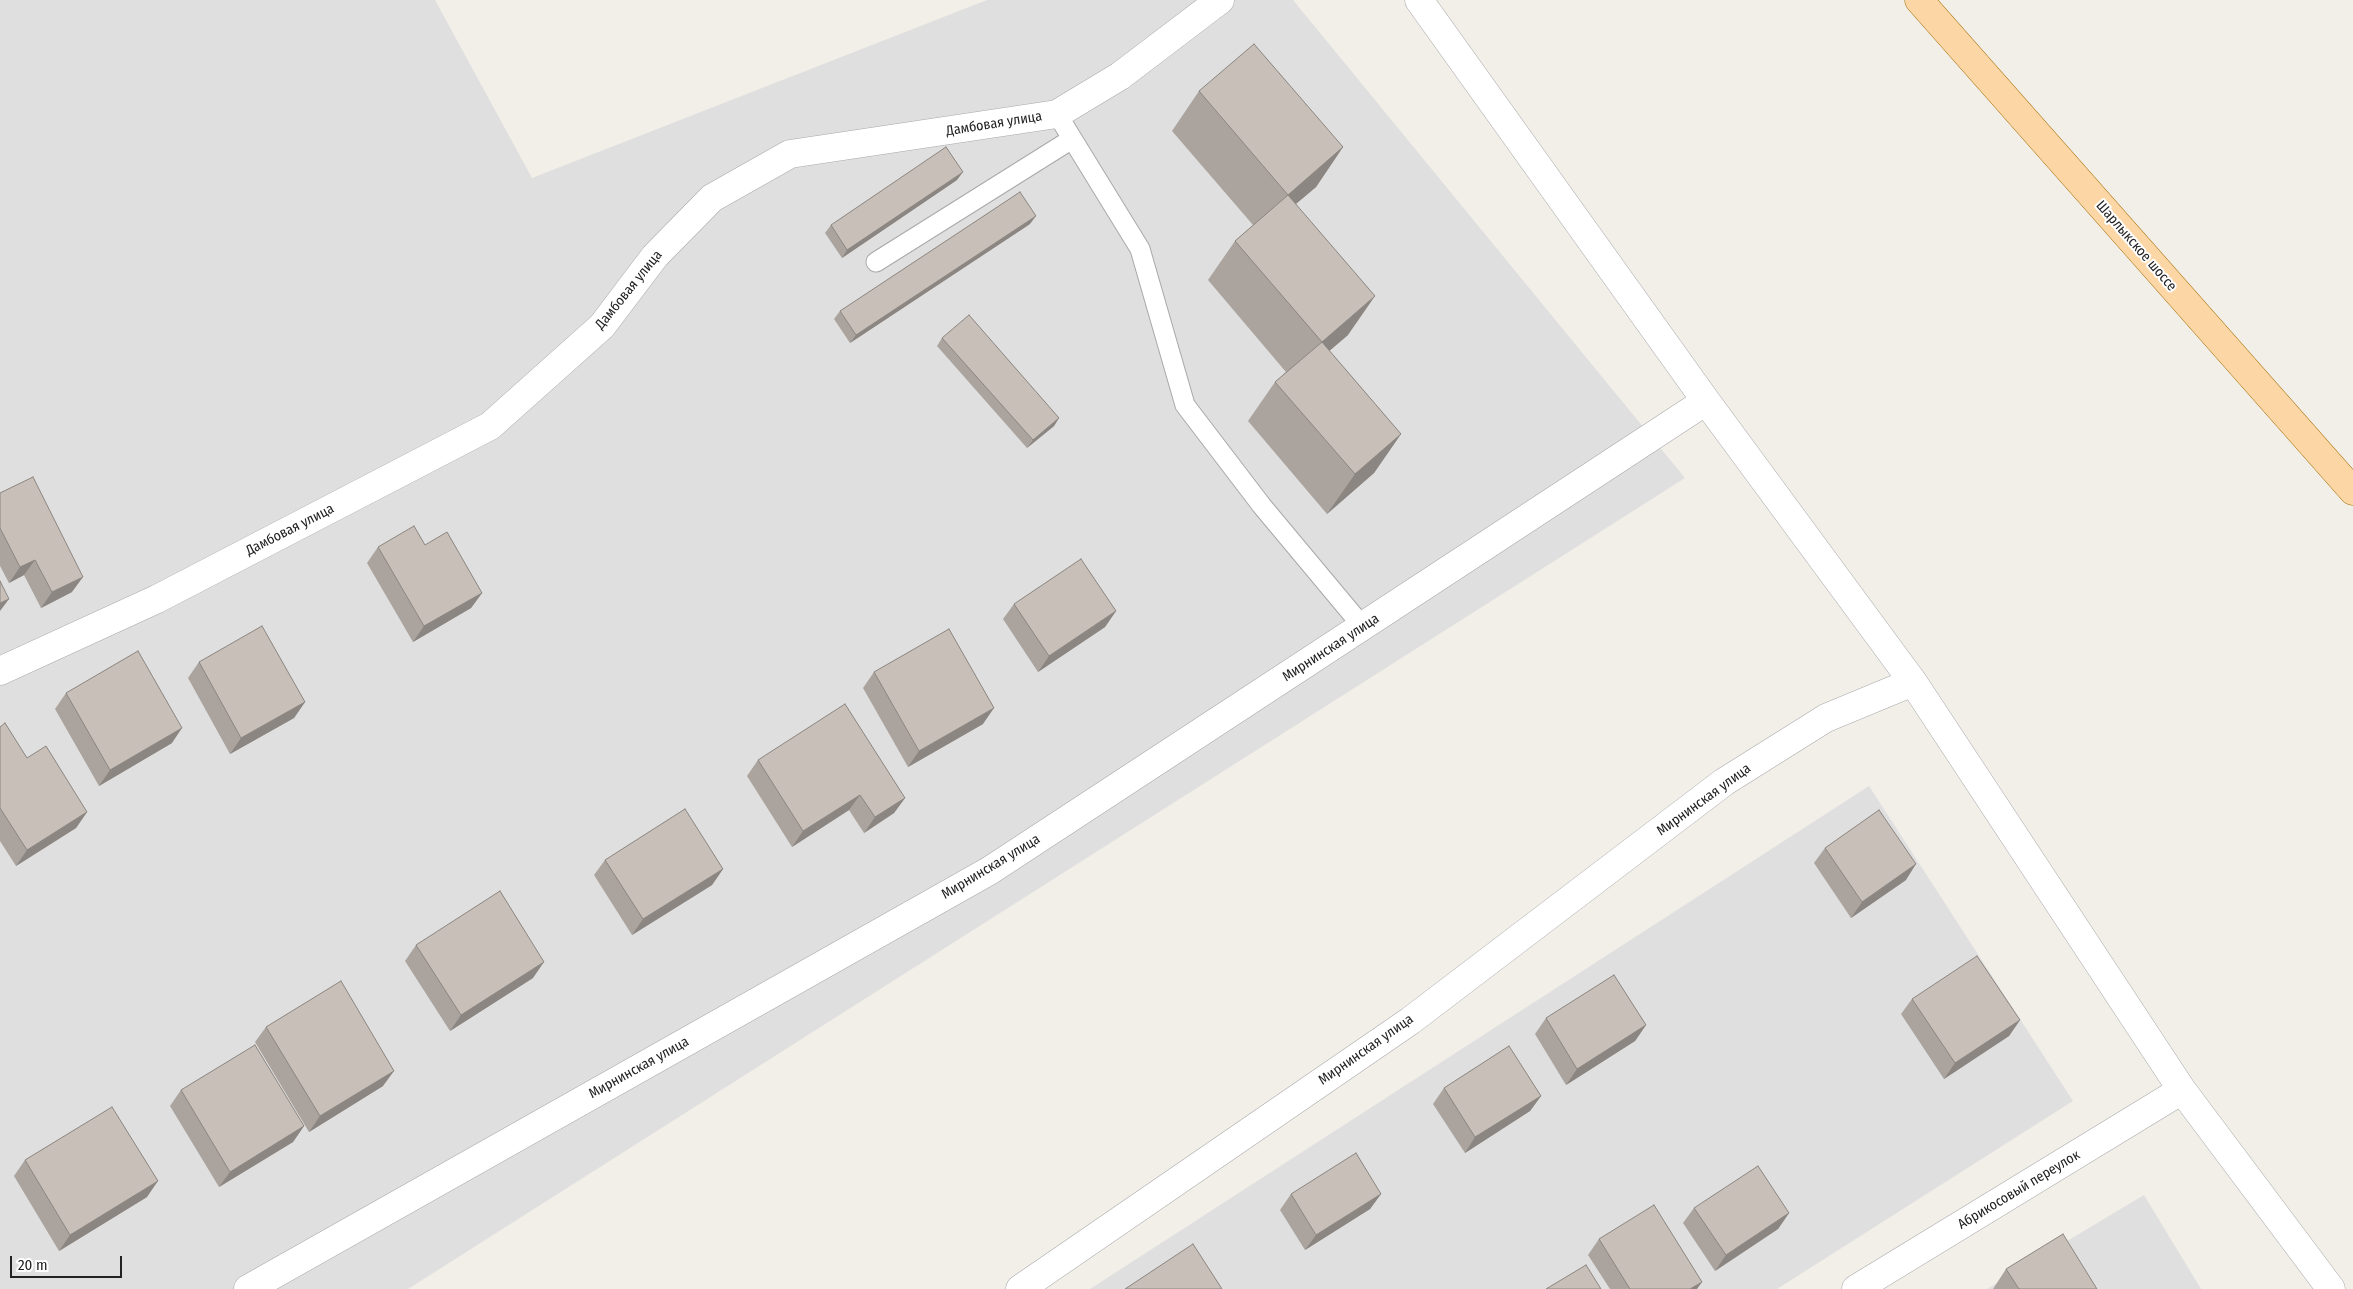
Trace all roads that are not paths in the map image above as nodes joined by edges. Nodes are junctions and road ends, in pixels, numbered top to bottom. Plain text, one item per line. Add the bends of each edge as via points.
1 (1220, 0) edge
2 (1419, 0) edge
3 (1919, 0) edge
4 (1057, 114) junction
5 (1072, 139) junction
6 (876, 262) dead end
7 (1706, 402) junction
8 (2353, 491) edge
9 (1363, 627) junction
10 (0, 671) edge
11 (1912, 682) junction
12 (2182, 1090) junction
13 (248, 1289) edge
14 (1020, 1289) edge
15 (1856, 1289) edge
16 (2331, 1289) edge

1 - 4 street, Дамбовая улица via 1120,76
2 - 7 street
3 - 8 main road, Шарлыкское шоссе
4 - 5 lane
4 - 10 street, Дамбовая улица via 790,154 712,198 655,256 602,326 490,426 157,599
5 - 6 lane
5 - 9 lane via 1140,249 1185,405 1262,506
7 - 9 street, Мирнинская улица
7 - 11 street
9 - 13 street, Мирнинская улица via 989,871
11 - 12 street
11 - 14 street, Мирнинская улица via 1826,718 1724,782 1410,1020
12 - 15 street, Абрикосовый переулок
12 - 16 street

